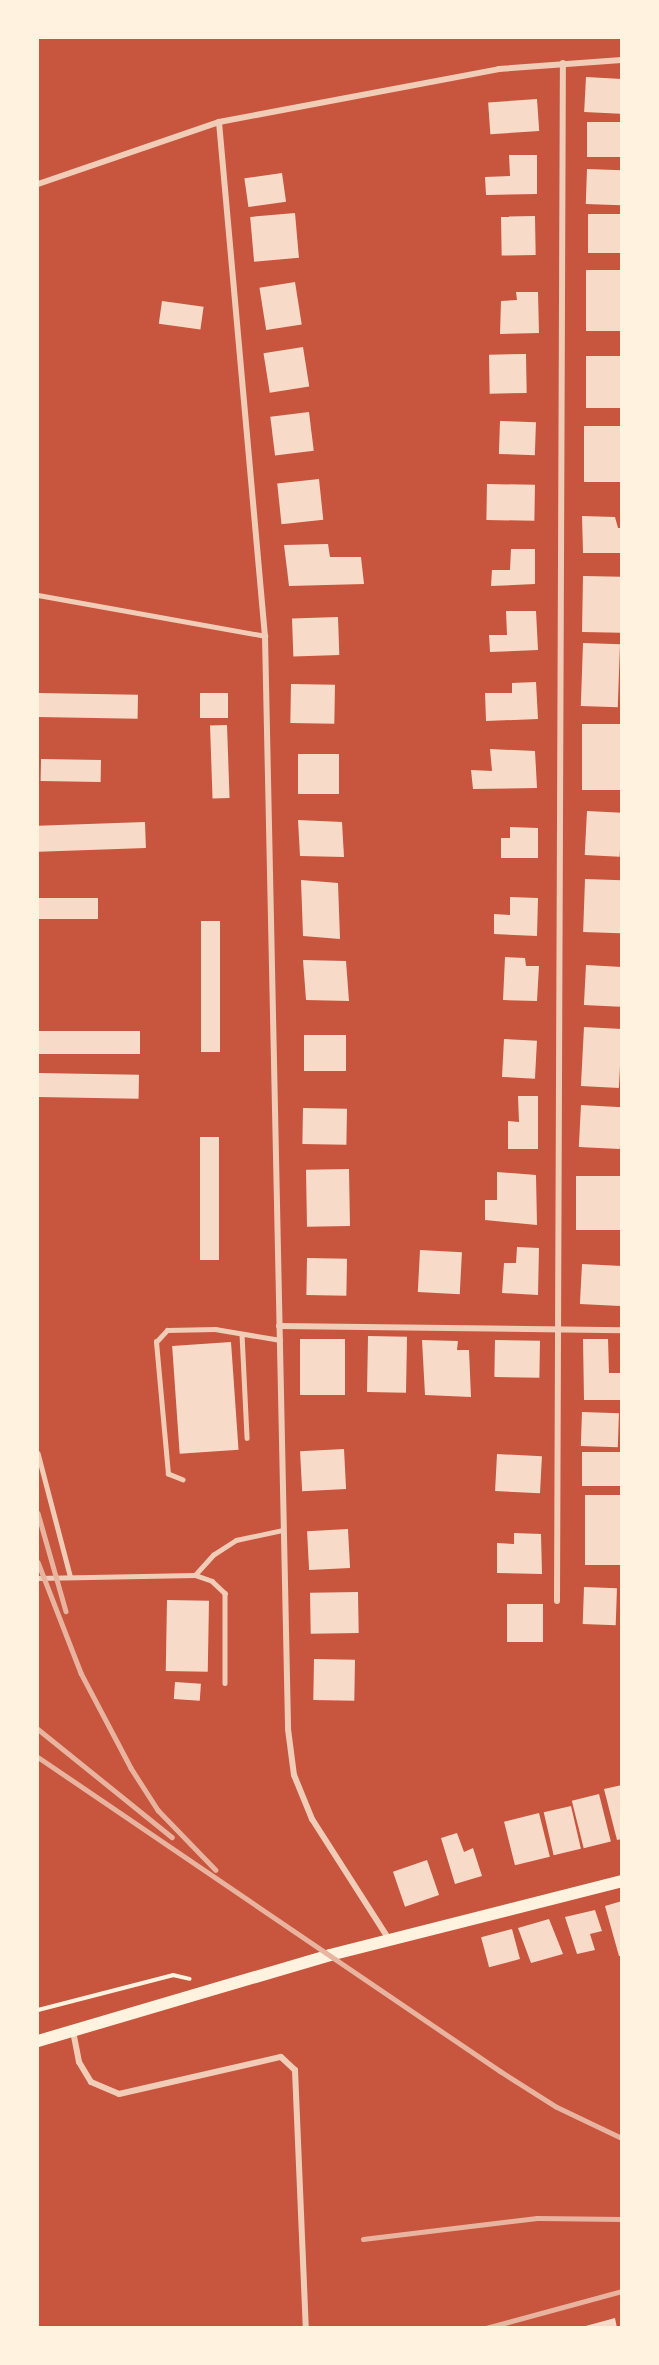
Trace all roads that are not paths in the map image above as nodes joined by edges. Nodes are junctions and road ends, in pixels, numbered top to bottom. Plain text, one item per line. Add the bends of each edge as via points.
1 (621, 60) edge
2 (563, 63) junction
3 (219, 122) junction
4 (38, 184) edge
5 (38, 595) edge
6 (265, 636) junction
7 (279, 1326) junction
8 (555, 1329) junction
9 (621, 1330) edge
10 (242, 1334) junction
11 (280, 1341) junction
12 (247, 1438) dead end
13 (38, 1453) edge
14 (183, 1480) dead end
15 (283, 1530) junction
16 (70, 1575) junction
17 (195, 1575) junction
18 (38, 1578) edge
19 (557, 1601) dead end
20 (225, 1683) dead end
21 (621, 1881) edge
22 (390, 1941) junction
23 (73, 2031) junction
24 (38, 2041) edge
25 (306, 2328) edge

1 - 2 street
2 - 3 street via 499,69
2 - 8 street
3 - 4 street
3 - 6 street
5 - 6 lane
6 - 7 street
7 - 8 street
7 - 11 street
8 - 9 street
8 - 19 street
10 - 11 lane
10 - 12 lane
10 - 14 lane via 215,1329 167,1330 156,1342 168,1474
11 - 15 street
13 - 16 lane
15 - 17 lane via 236,1540 213,1555
15 - 22 street via 288,1729 294,1775 323,1839
16 - 17 lane
16 - 18 lane
17 - 20 lane via 212,1581 225,1593
21 - 22 main road
22 - 23 main road
23 - 24 main road
23 - 25 street via 79,2062 90,2082 119,2094 281,2057 295,2070

